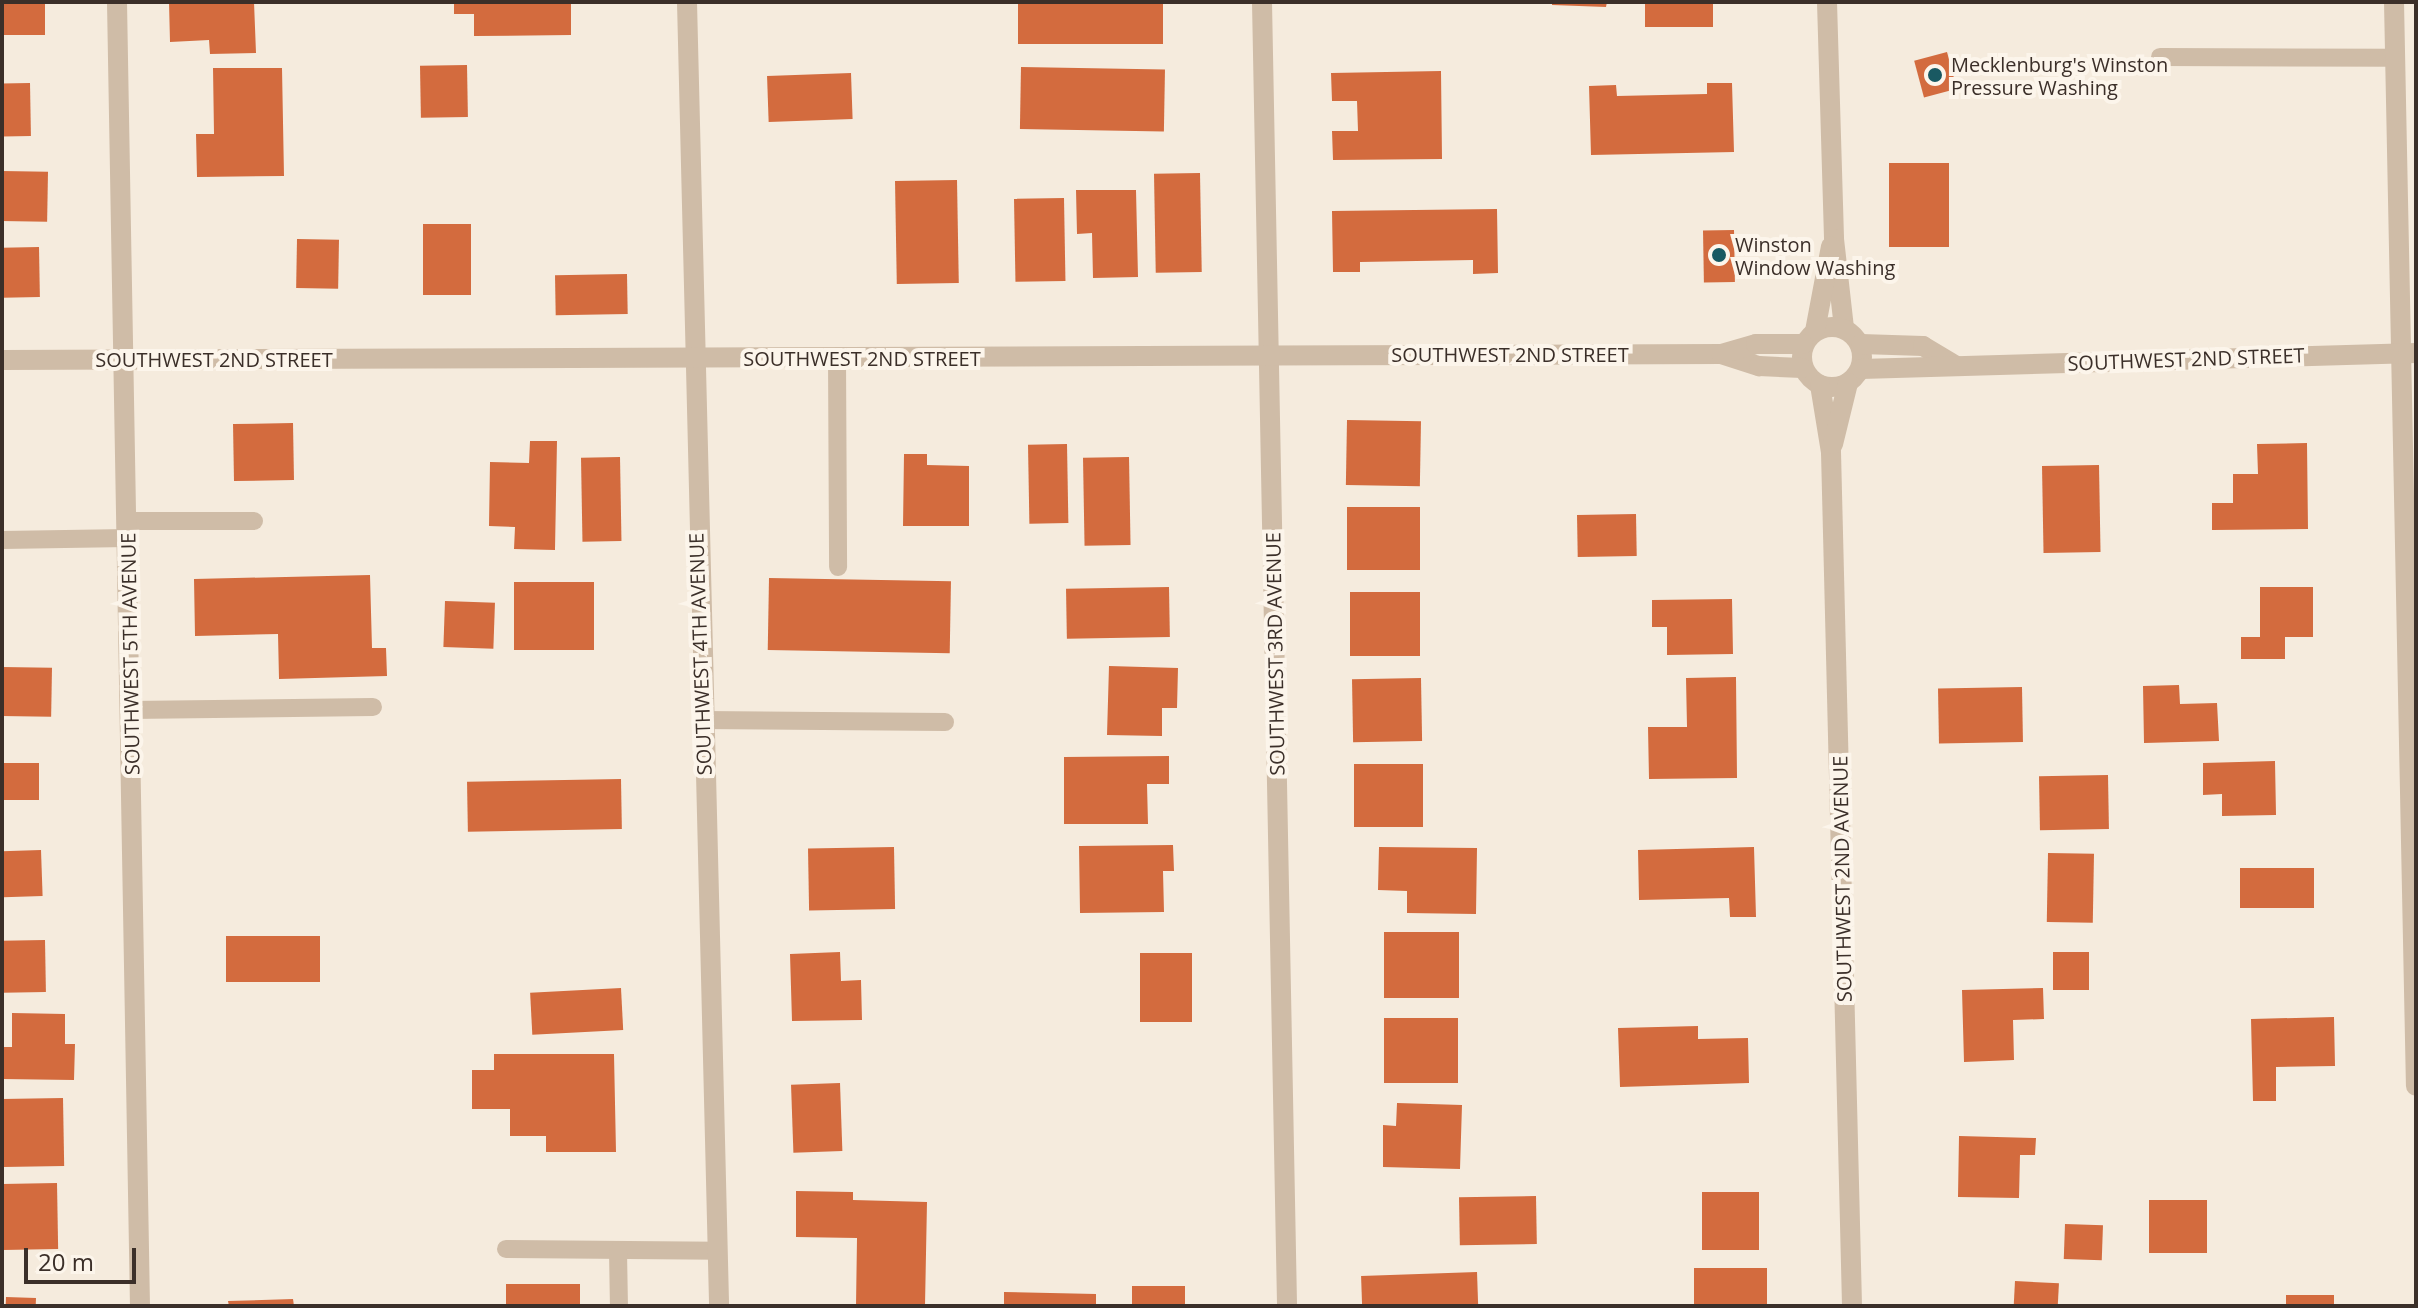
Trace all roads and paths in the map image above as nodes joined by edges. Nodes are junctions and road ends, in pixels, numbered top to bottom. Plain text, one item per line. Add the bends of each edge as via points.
1 (117, 2) edge
2 (687, 2) edge
3 (1262, 2) edge
4 (1827, 2) edge
5 (2394, 2) edge
6 (2160, 57) dead end
7 (2396, 58) junction
8 (1834, 239) junction
9 (1844, 328) junction
10 (1809, 338) junction
11 (1861, 344) junction
12 (2410, 353) edge
13 (1721, 354) junction
14 (1270, 355) junction
15 (837, 358) junction
16 (125, 359) junction
17 (692, 359) junction
18 (2, 360) edge
19 (1956, 366) junction
20 (1802, 368) junction
21 (1854, 376) junction
22 (1820, 385) junction
23 (1831, 452) junction
24 (254, 521) dead end
25 (128, 530) junction
26 (2, 540) edge
27 (838, 567) dead end
28 (373, 707) dead end
29 (130, 710) junction
30 (702, 720) junction
31 (945, 722) dead end
32 (2416, 1086) edge
33 (506, 1249) dead end
34 (618, 1251) junction
35 (718, 1251) junction
36 (140, 1306) edge
37 (619, 1306) edge
38 (719, 1306) edge
39 (1287, 1306) edge
40 (1852, 1306) edge

1 - 16 street, SOUTHWEST 5TH AVENUE
2 - 17 street, SOUTHWEST 4TH AVENUE
3 - 14 street, SOUTHWEST 3RD AVENUE
4 - 8 street
5 - 7 street
6 - 7 lane
7 - 12 street
8 - 9 street
8 - 10 street
9 - 10 street, SOUTHWEST 2ND STREET
9 - 11 street
10 - 13 street, SOUTHWEST 2ND STREET
10 - 20 street
11 - 19 street via 1923,346
11 - 21 street
12 - 19 street, SOUTHWEST 2ND STREET
12 - 32 street
13 - 14 street, SOUTHWEST 2ND STREET
13 - 20 street, SOUTHWEST 2ND STREET via 1759,366
14 - 15 street, SOUTHWEST 2ND STREET
14 - 39 street, SOUTHWEST 3RD AVENUE
15 - 17 street, SOUTHWEST 2ND STREET
15 - 27 lane
16 - 17 street, SOUTHWEST 2ND STREET
16 - 18 street, SOUTHWEST 2ND STREET
16 - 25 street, SOUTHWEST 5TH AVENUE
17 - 30 street, SOUTHWEST 4TH AVENUE
19 - 21 street, SOUTHWEST 2ND STREET
20 - 22 street
21 - 22 street, SOUTHWEST 2ND STREET
21 - 23 street, SOUTHWEST 2ND AVENUE
22 - 23 street, SOUTHWEST 2ND AVENUE
23 - 40 street, SOUTHWEST 2ND AVENUE
24 - 25 lane
25 - 26 lane
25 - 29 street, SOUTHWEST 5TH AVENUE
28 - 29 lane
29 - 36 street, SOUTHWEST 5TH AVENUE
30 - 31 lane
30 - 35 street, SOUTHWEST 4TH AVENUE
33 - 34 lane
34 - 35 lane
34 - 37 lane
35 - 38 street, SOUTHWEST 4TH AVENUE

